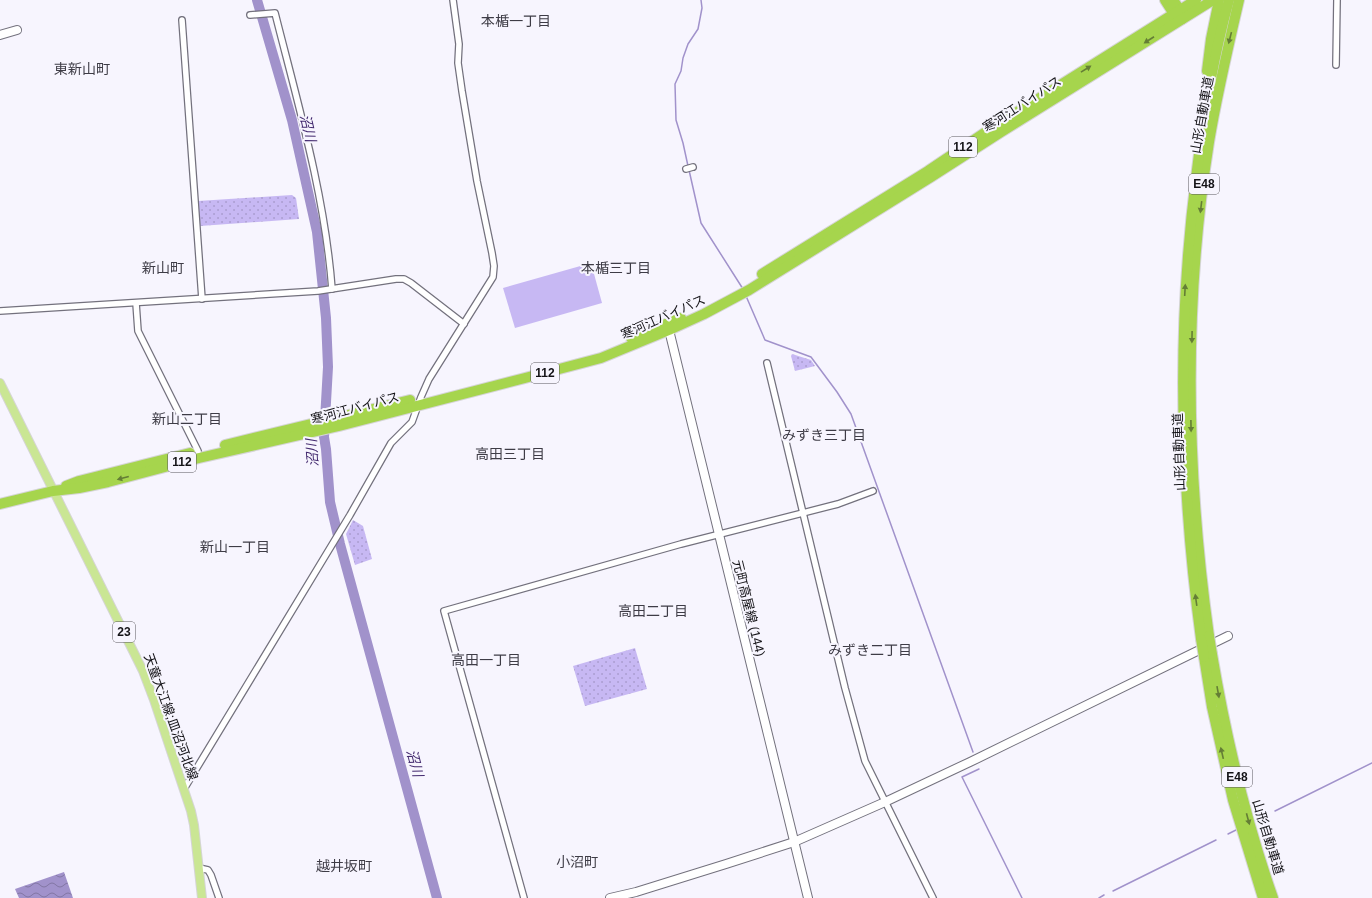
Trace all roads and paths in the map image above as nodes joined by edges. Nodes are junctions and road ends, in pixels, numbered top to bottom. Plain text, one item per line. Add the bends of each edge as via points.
1 (453, 0) edge
2 (1165, 0) edge
3 (1173, 0) edge
4 (1196, 0) edge
5 (1239, 0) edge
6 (1336, 0) edge
7 (1221, 2) edge
8 (1178, 14) junction
9 (250, 15) dead end
10 (182, 20) dead end
11 (17, 30) dead end
12 (0, 35) edge
13 (1336, 65) dead end
14 (694, 167) dead end
15 (686, 169) dead end
16 (332, 290) junction
17 (202, 299) junction
18 (136, 303) junction
19 (0, 311) edge
20 (464, 324) junction
21 (668, 327) junction
22 (767, 363) dead end
23 (1186, 371) junction
24 (0, 383) edge
25 (420, 401) junction
26 (310, 429) junction
27 (198, 451) junction
28 (54, 491) junction
29 (873, 491) dead end
30 (0, 504) edge
31 (802, 513) junction
32 (719, 535) junction
33 (1228, 636) dead end
34 (1208, 656) junction
35 (184, 789) junction
36 (885, 802) junction
37 (794, 842) junction
38 (199, 868) junction
39 (202, 898) edge
40 (219, 898) edge
41 (524, 898) edge
42 (610, 898) edge
43 (808, 898) edge
44 (933, 898) edge
45 (1263, 898) edge
46 (1272, 898) edge

1 - 20 street via 462,91 494,266 493,277
2 - 8 highway
3 - 8 highway
4 - 8 highway, 寒河江バイパス / 112
5 -> 23 highway, 山形自動車道 / E48 via 1209,142 1200,209
6 - 13 street
7 - 8 highway, 寒河江バイパス / 112
23 -> 7 highway, 山形自動車道 / E48 via 1186,266 1205,80 1211,39
8 - 21 highway, 寒河江バイパス / 112 via 931,177 704,314
9 - 16 street via 275,13 308,147 329,252
10 - 17 street
11 - 12 street
14 - 15 street
16 - 17 street
16 - 20 street via 404,279
17 - 18 street
18 - 19 street
18 - 27 street via 138,331
20 - 25 street via 429,379
21 - 25 highway, 寒河江バイパス / 112 via 600,358 525,378
21 - 32 street, 元町高屋線 (144)
22 - 31 street
23 - 34 highway, 山形自動車道 / E48, bridge
24 - 28 main road, 天童大江線;皿沼河北線 / 23
25 - 26 highway, 寒河江バイパス / 112
25 - 35 street via 412,422 391,444
26 - 27 highway, 寒河江バイパス / 112
26 -> 28 highway, 寒河江バイパス / 112 via 108,482
27 - 28 highway, 寒河江バイパス / 112 via 79,481
28 - 30 highway, 寒河江バイパス / 112
28 - 35 main road, 天童大江線;皿沼河北線 / 23 via 140,665
29 - 31 street via 838,504
31 - 32 street
31 - 36 street via 865,761
32 - 37 street, 元町高屋線 (144)
32 - 41 street via 444,611
33 - 36 street
45 -> 34 highway, 山形自動車道 / E48 via 1233,800 1212,707
34 -> 46 highway, 山形自動車道 / E48 via 1253,839
35 - 38 main road, 天童大江線;皿沼河北線 / 23 via 194,825
36 - 37 street
36 - 44 street
37 - 42 street
37 - 43 street, 元町高屋線 (144)
38 - 39 main road, 天童大江線;皿沼河北線 / 23
38 - 40 street via 208,870 212,875

